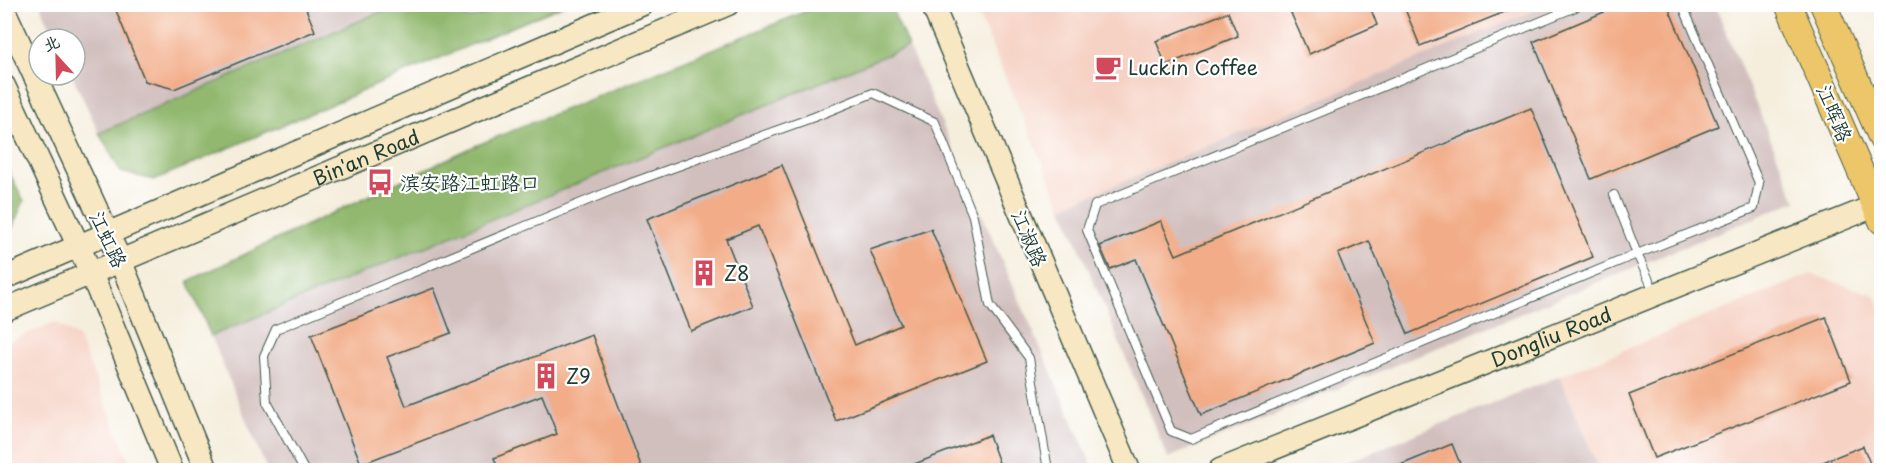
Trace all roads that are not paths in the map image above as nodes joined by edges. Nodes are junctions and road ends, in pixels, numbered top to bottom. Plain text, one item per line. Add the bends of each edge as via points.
1 (643, 4) edge
2 (728, 4) edge
3 (932, 4) edge
4 (1583, 4) edge
5 (1682, 4) edge
6 (1788, 4) edge
7 (1823, 4) edge
8 (4, 10) edge
9 (4, 86) edge
10 (1881, 139) edge
11 (1614, 195) dead end
12 (1879, 210) edge
13 (107, 233) junction
14 (80, 246) junction
15 (1637, 254) junction
16 (120, 260) junction
17 (92, 273) junction
18 (4, 278) edge
19 (1656, 293) junction
20 (4, 310) edge
21 (172, 471) edge
22 (206, 471) edge
23 (304, 471) edge
24 (1048, 471) edge
25 (1129, 471) edge
26 (1220, 471) edge

1 - 13 main road, Bin'an Road
2 - 16 main road, Bin'an Road
3 - 25 main road, 江淑路
4 - 15 lane via 1095,205 1087,230 1172,431 1191,439
5 - 15 lane via 1759,183 1755,208
6 - 12 main road, 江晖路
7 - 10 main road, 江晖路
8 - 13 main road, 江虹路
9 - 14 main road, 江虹路
11 - 15 lane
12 - 19 main road, Dongliu Road
13 - 14 main road, Bin'an Road
13 - 16 main road, 江虹路
14 - 17 main road, 江虹路
14 - 18 main road, Bin'an Road
15 - 19 lane
16 - 17 main road, Bin'an Road
16 - 22 main road, 江虹路
17 - 20 main road, Bin'an Road
17 - 21 main road, 江虹路
19 - 26 main road, Dongliu Road
23 - 24 lane via 267,402 264,356 276,329 620,187 873,93 935,122 973,216 990,305 1029,358

